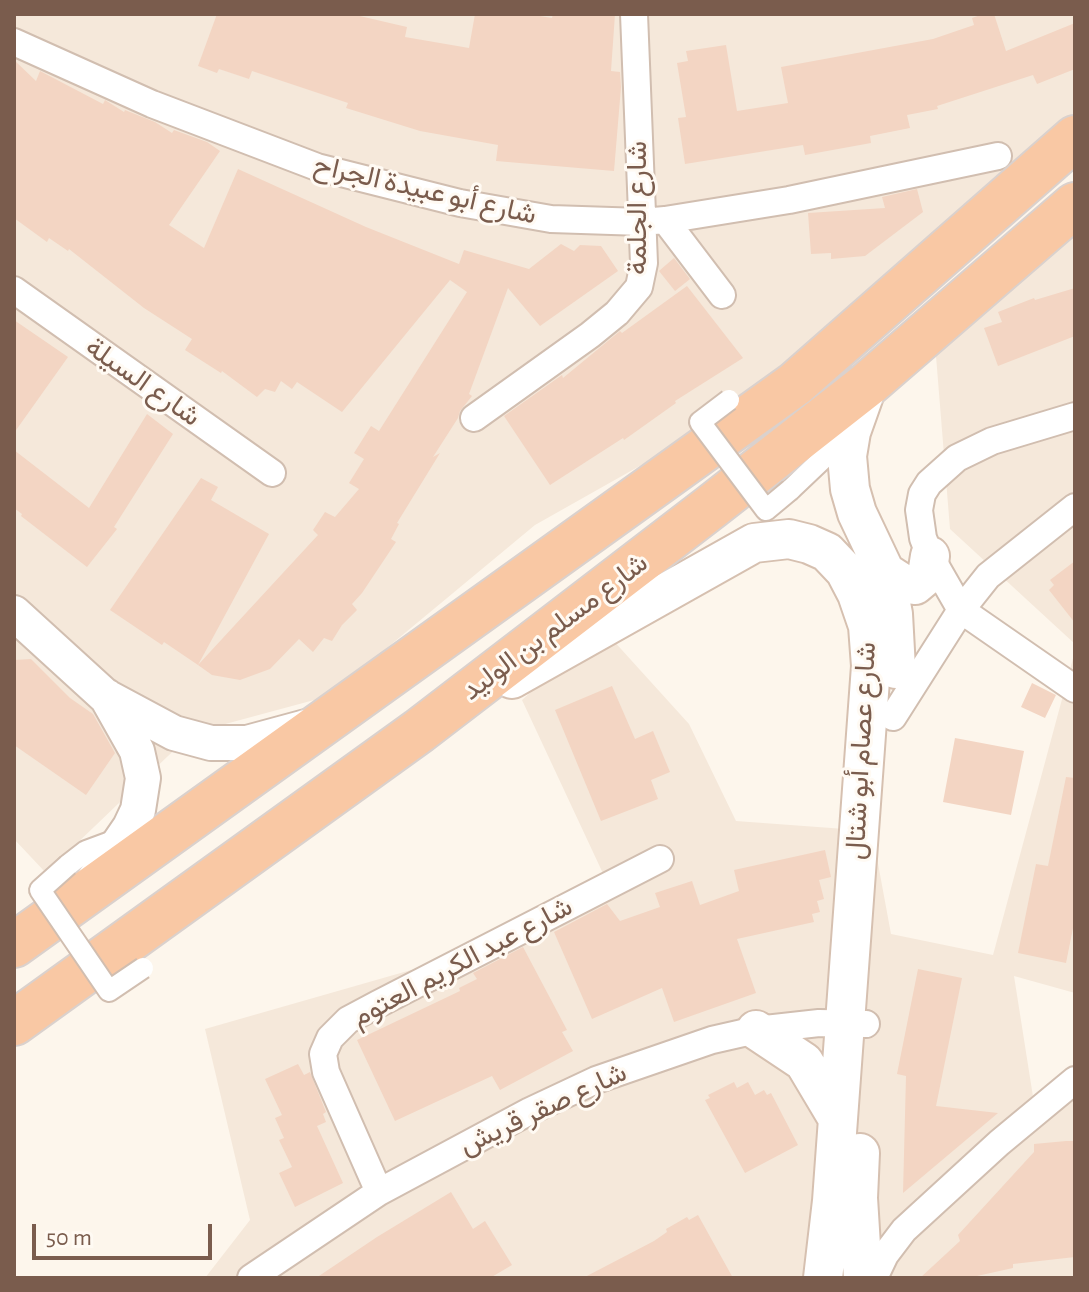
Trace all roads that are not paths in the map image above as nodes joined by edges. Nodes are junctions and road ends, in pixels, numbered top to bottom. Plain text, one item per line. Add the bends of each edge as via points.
1 (634, 14) edge
2 (14, 42) edge
3 (1075, 138) edge
4 (998, 156) dead end
5 (1075, 205) edge
6 (653, 221) junction
7 (14, 290) edge
8 (722, 295) dead end
9 (868, 384) junction
10 (729, 400) dead end
11 (1075, 416) edge
12 (474, 418) dead end
13 (851, 432) junction
14 (272, 473) dead end
15 (1075, 507) edge
16 (930, 556) junction
17 (885, 572) junction
18 (961, 610) junction
19 (14, 613) edge
20 (1075, 689) edge
21 (105, 696) junction
22 (893, 717) junction
23 (333, 718) junction
24 (419, 731) junction
25 (660, 859) dead end
26 (76, 878) junction
27 (14, 945) edge
28 (143, 968) dead end
29 (14, 1023) edge
30 (855, 1023) junction
31 (756, 1030) junction
32 (1075, 1080) edge
33 (838, 1119) junction
34 (379, 1192) junction
35 (251, 1278) edge
36 (823, 1278) edge
37 (863, 1278) edge
38 (874, 1278) edge

1 - 6 street, شارع الجلمة
2 - 6 street, شارع أبو عبيدة الجراح via 152,104 317,167 460,203 551,219
3 - 23 highway, شارع مسلم بن الوليد via 795,384
4 - 6 street, شارع أبو عبيدة الجراح via 789,200
5 - 9 highway, شارع مسلم بن الوليد
6 - 8 street
6 - 12 street, شارع الجلمة via 639,287 630,300
7 - 14 street, شارع السيلة
9 - 13 main road, شارع عصام أبو شتال
9 - 24 highway, شارع مسلم بن الوليد
10 - 13 street, bridge via 700,422 766,510
11 - 16 street via 992,441 938,473 922,494 919,510
13 - 17 main road, شارع عصام أبو شتال via 850,489
15 - 18 street via 988,576
16 - 17 main road via 927,575 915,585
16 - 18 street
17 - 22 main road, شارع عصام أبو شتال via 895,642
18 - 20 street
18 - 22 street
19 - 21 street
21 - 23 street via 174,733 211,743 247,743
21 - 26 street via 133,742 143,778 138,810 122,838
22 - 30 main road, شارع عصام أبو شتال
23 - 26 highway, شارع مسلم بن الوليد
24 - 29 highway, شارع مسلم بن الوليد
24 - 30 main road, شارع عصام أبو شتال via 754,543 789,539 827,552 857,594 868,626 871,666
25 - 34 street, شارع عبد الكريم العتوم via 348,1020 330,1038 323,1054 326,1072
26 - 27 highway, شارع مسلم بن الوليد
26 - 28 street, bridge via 40,890 109,991
30 - 31 street, شارع صقر قريش
30 - 33 main road, شارع عصام أبو شتال
30 - 37 main road, شارع عصام أبو شتال
31 - 33 main road via 804,1062
31 - 34 street, شارع صقر قريش via 596,1080
32 - 38 street via 904,1230
33 - 36 main road, شارع عصام أبو شتال
34 - 35 street, شارع صقر قريش

